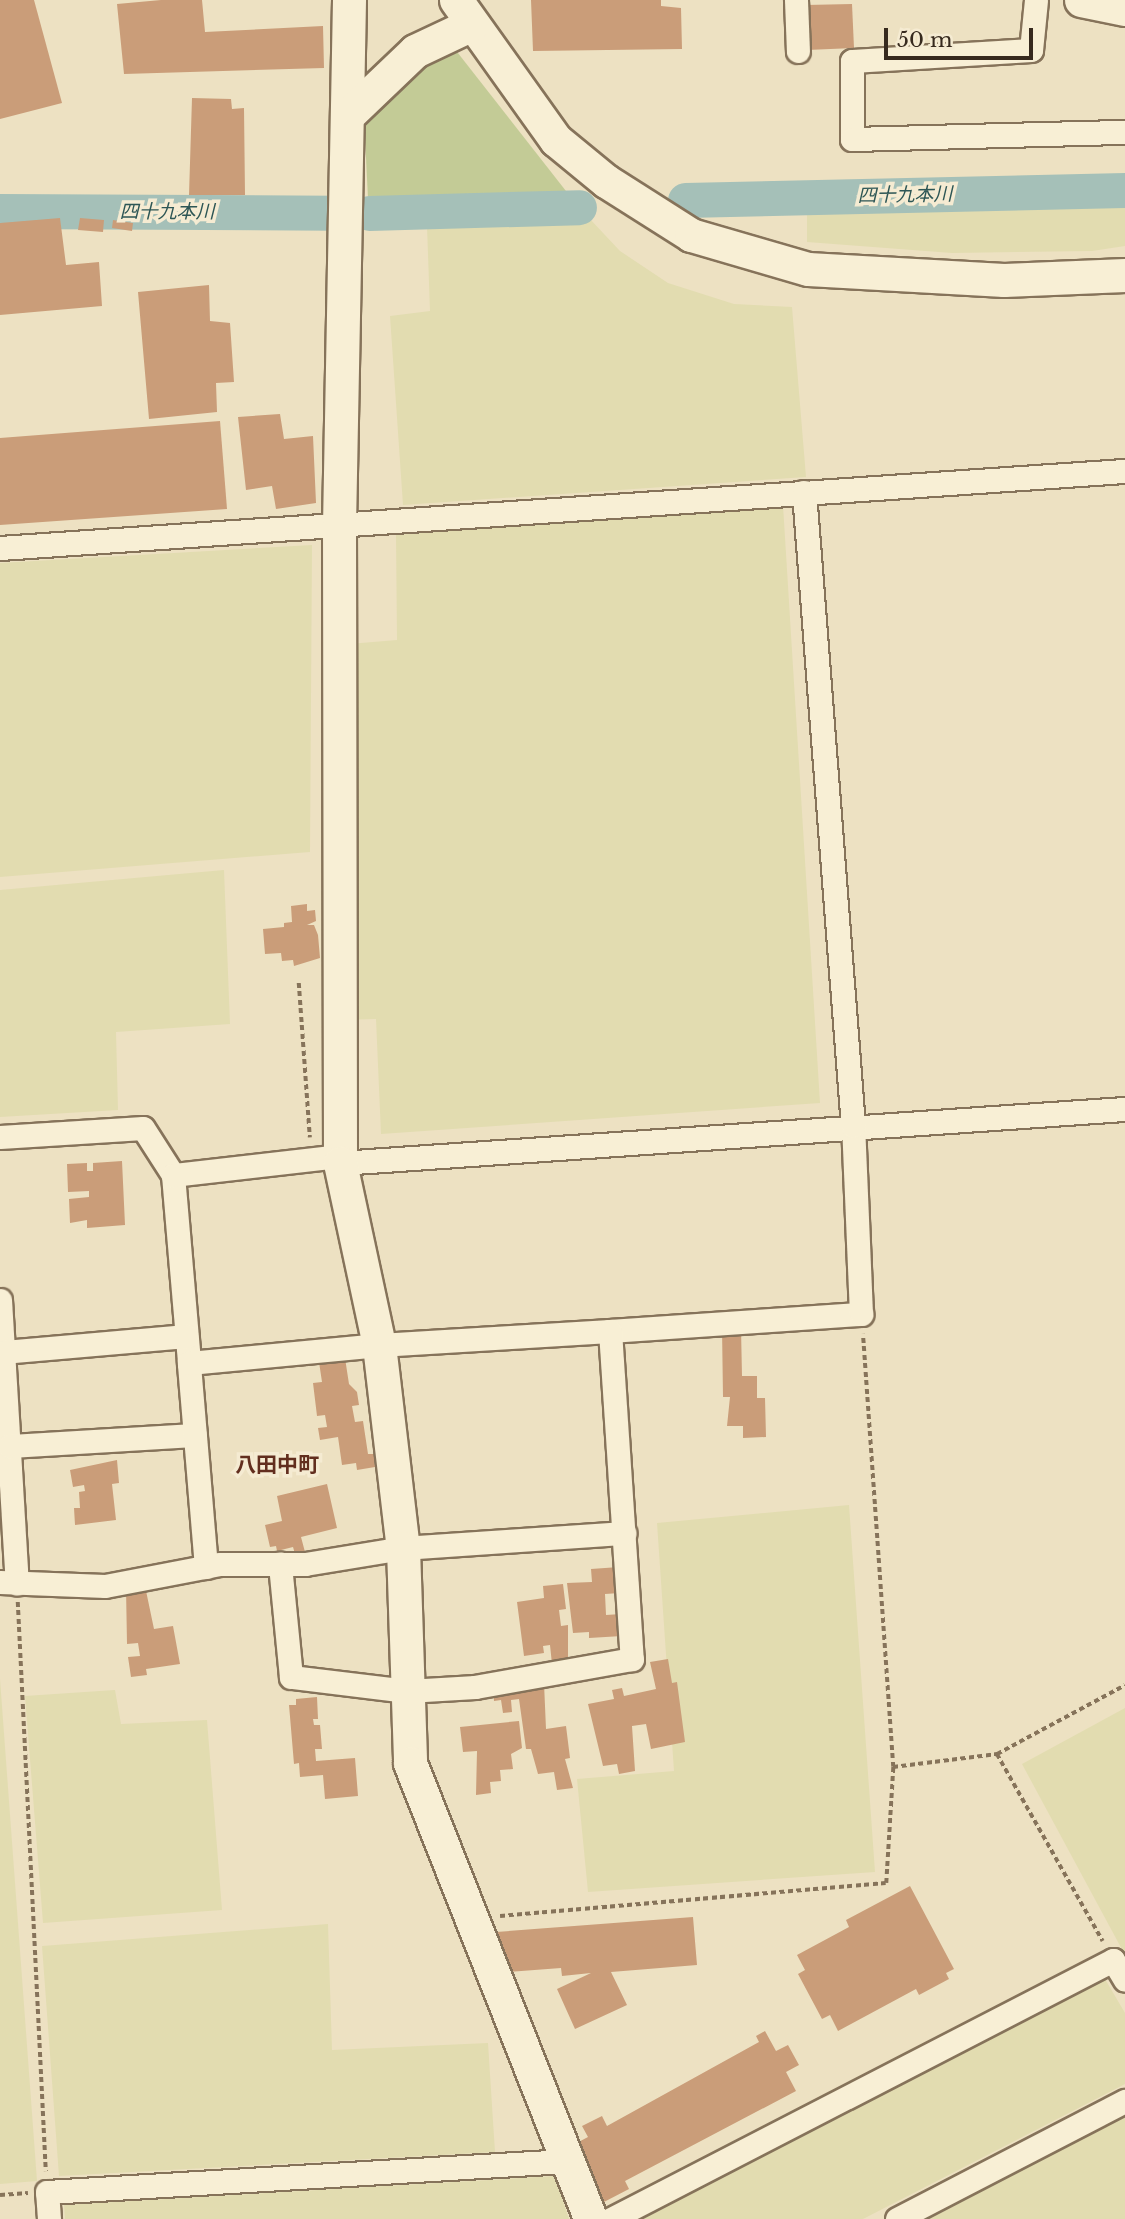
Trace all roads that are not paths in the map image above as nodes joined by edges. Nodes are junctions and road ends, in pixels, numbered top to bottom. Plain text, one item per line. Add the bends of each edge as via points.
1 (349, 0) edge
2 (796, 0) edge
3 (1036, 0) edge
4 (1082, 0) edge
5 (1125, 9) edge
6 (464, 12) edge
7 (798, 51) dead end
8 (347, 116) junction
9 (1125, 132) edge
10 (1125, 275) edge
11 (1125, 471) edge
12 (804, 492) junction
13 (339, 524) junction
14 (0, 548) edge
15 (1125, 1109) edge
16 (853, 1126) junction
17 (0, 1137) edge
18 (330, 1159) junction
19 (173, 1175) junction
20 (0, 1300) edge
21 (610, 1331) junction
22 (186, 1336) junction
23 (379, 1345) junction
24 (3, 1352) junction
25 (189, 1363) junction
26 (195, 1435) junction
27 (9, 1446) junction
28 (624, 1533) junction
29 (403, 1548) junction
30 (280, 1564) junction
31 (206, 1567) junction
32 (8, 1582) edge
33 (407, 1691) junction
34 (1125, 1980) edge
35 (1125, 2101) edge
36 (566, 2161) junction
37 (49, 2219) edge
38 (591, 2219) edge
39 (611, 2219) edge
40 (897, 2219) edge

1 - 8 street
2 - 7 street
3 - 9 street via 1031,50 852,61 852,139
4 - 5 street
6 - 8 street
6 - 10 street via 556,140 606,181 691,235 808,269 1004,280
8 - 13 street
11 - 12 street
12 - 13 street
12 - 16 street
13 - 14 street
13 - 18 street
15 - 16 street
16 - 18 street
16 - 21 street via 861,1314
17 - 19 street via 143,1128
18 - 19 street
18 - 23 street
19 - 22 street
20 - 24 street
21 - 23 street
21 - 28 street
22 - 24 street
22 - 25 street
23 - 25 street
23 - 29 street
24 - 27 street
25 - 26 street
26 - 27 street
26 - 31 street
27 - 32 street
28 - 29 street
28 - 33 street via 632,1659 475,1687
29 - 30 street
29 - 33 street
30 - 31 street
30 - 33 street via 291,1677
31 - 32 street via 105,1586
33 - 36 street via 410,1763
34 - 39 street via 1113,1959
35 - 40 street
36 - 37 street via 47,2192
36 - 38 street

